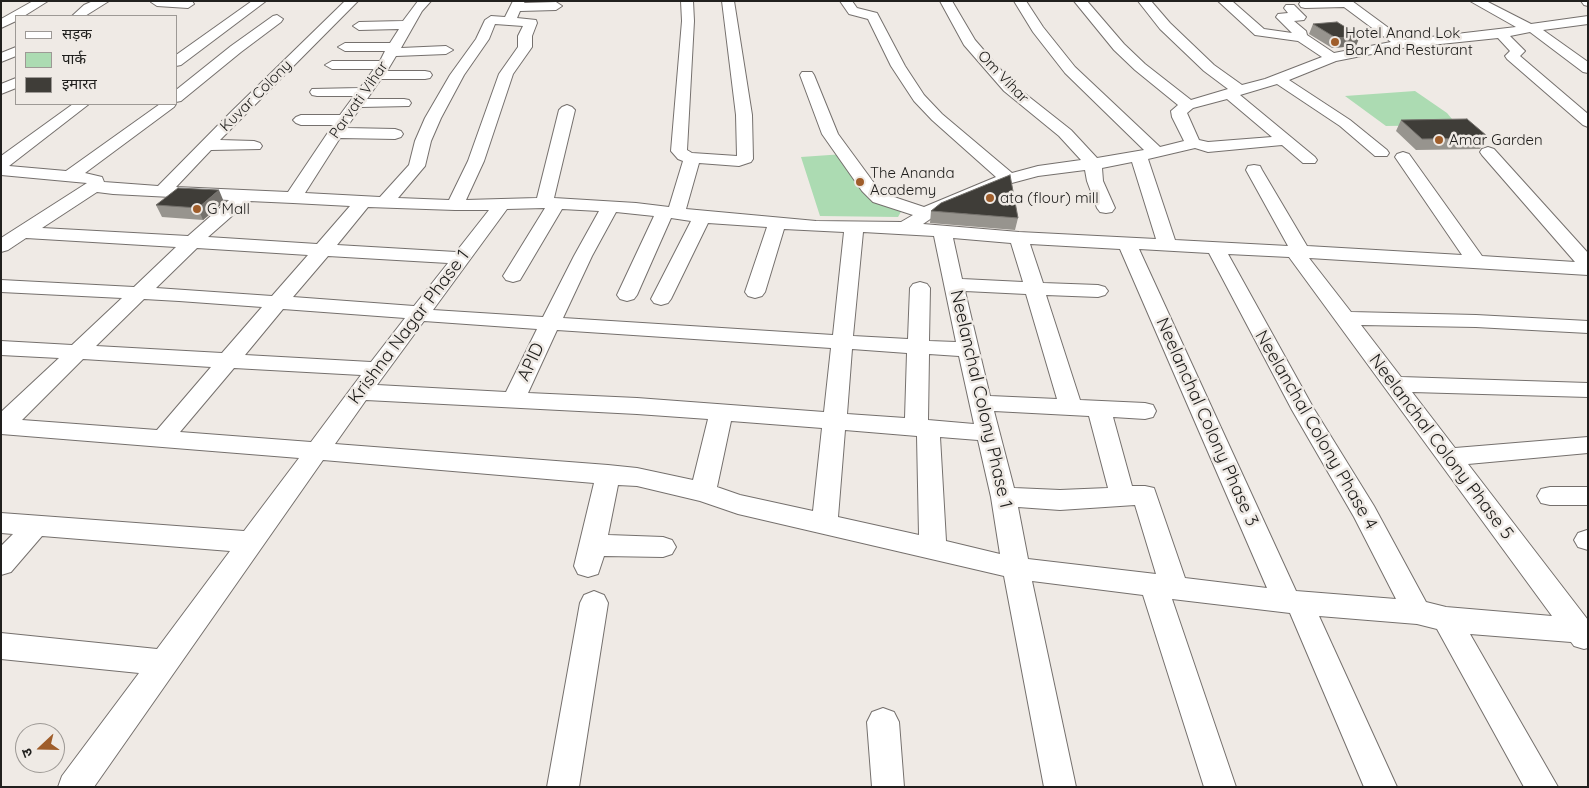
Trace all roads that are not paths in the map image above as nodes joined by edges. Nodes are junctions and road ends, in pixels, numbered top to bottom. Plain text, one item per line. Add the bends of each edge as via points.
1 (42, 1) edge
2 (102, 1) edge
3 (260, 1) edge
4 (352, 1) edge
5 (425, 1) edge
6 (686, 1) edge
7 (728, 1) edge
8 (846, 1) edge
9 (946, 1) edge
10 (1020, 1) edge
11 (1080, 1) edge
12 (1144, 1) edge
13 (1224, 1) edge
14 (1476, 1) edge
15 (157, 2) edge
16 (190, 2) edge
17 (1345, 2) edge
18 (518, 4) edge
19 (1305, 4) dead end
20 (556, 6) dead end
21 (1290, 8) dead end
22 (17, 15) edge
23 (79, 15) edge
24 (167, 15) edge
25 (15, 16) edge
26 (277, 19) dead end
27 (1588, 20) edge
28 (509, 21) junction
29 (1, 24) edge
30 (407, 25) junction
31 (360, 26) dead end
32 (1530, 28) junction
33 (1501, 34) junction
34 (1298, 36) junction
35 (1402, 44) junction
36 (344, 48) dead end
37 (393, 49) junction
38 (446, 50) dead end
39 (15, 51) edge
40 (1, 58) edge
41 (1332, 58) junction
42 (178, 61) edge
43 (332, 66) dead end
44 (1588, 69) edge
45 (380, 70) junction
46 (807, 75) dead end
47 (424, 76) dead end
48 (1278, 79) junction
49 (15, 83) edge
50 (184, 86) edge
51 (1, 90) edge
52 (316, 92) dead end
53 (1234, 92) junction
54 (362, 98) junction
55 (404, 103) dead end
56 (81, 105) edge
57 (168, 105) edge
58 (1188, 105) junction
59 (567, 110) dead end
60 (301, 120) dead end
61 (1588, 122) edge
62 (340, 127) junction
63 (395, 134) dead end
64 (1287, 140) junction
65 (1193, 143) junction
66 (206, 146) junction
67 (254, 146) dead end
68 (1488, 152) dead end
69 (1156, 153) junction
70 (1381, 153) dead end
71 (1139, 157) junction
72 (1403, 157) dead end
73 (692, 158) junction
74 (1309, 160) dead end
75 (1, 164) edge
76 (1093, 164) junction
77 (1, 170) edge
78 (1254, 170) dead end
79 (70, 176) junction
80 (1009, 179) junction
81 (94, 186) junction
82 (162, 192) junction
83 (244, 196) junction
84 (293, 198) junction
85 (364, 201) junction
86 (384, 202) junction
87 (550, 203) junction
88 (455, 204) junction
89 (502, 204) junction
90 (611, 206) junction
91 (1106, 208) dead end
92 (670, 214) junction
93 (926, 214) junction
94 (702, 217) junction
95 (777, 223) junction
96 (854, 227) junction
97 (905, 228) junction
98 (942, 231) junction
99 (23, 232) junction
100 (1020, 238) junction
101 (192, 243) junction
102 (1127, 243) junction
103 (1167, 245) junction
104 (1, 246) edge
105 (1215, 247) junction
106 (321, 251) junction
107 (1298, 252) junction
108 (461, 258) junction
109 (1476, 261) junction
110 (1586, 269) edge
111 (513, 276) dead end
112 (955, 285) junction
113 (1, 286) edge
114 (920, 288) dead end
115 (1035, 288) junction
116 (1098, 291) dead end
117 (755, 292) dead end
118 (140, 293) junction
119 (627, 295) dead end
120 (661, 300) dead end
121 (278, 302) junction
122 (421, 314) junction
123 (1344, 318) junction
124 (549, 324) junction
125 (1588, 327) edge
126 (842, 342) junction
127 (919, 347) junction
128 (1, 348) edge
129 (969, 350) junction
130 (78, 351) junction
131 (226, 361) junction
132 (378, 369) junction
133 (1394, 384) junction
134 (1588, 390) edge
135 (360, 392) junction
136 (513, 400) junction
137 (980, 403) junction
138 (1071, 407) junction
139 (1099, 409) junction
140 (1145, 411) dead end
141 (722, 414) junction
142 (834, 421) junction
143 (1, 426) edge
144 (922, 428) junction
145 (168, 430) dead end
146 (988, 433) junction
147 (1588, 445) edge
148 (318, 451) junction
149 (1448, 457) junction
150 (608, 474) junction
151 (703, 492) junction
152 (1122, 495) junction
153 (1550, 496) dead end
154 (1588, 496) edge
155 (1004, 497) junction
156 (1, 523) edge
157 (824, 524) junction
158 (36, 526) junction
159 (251, 542) junction
160 (663, 547) dead end
161 (933, 549) junction
162 (1, 564) edge
163 (1016, 568) junction
164 (1164, 586) junction
165 (1293, 602) junction
166 (594, 603) dead end
167 (1431, 616) junction
168 (1585, 637) edge
169 (1, 646) edge
170 (164, 663) junction
171 (883, 722) dead end
172 (74, 787) edge
173 (563, 787) edge
174 (888, 787) edge
175 (1060, 787) edge
176 (1220, 787) edge
177 (1381, 787) edge
178 (1542, 787) edge

1 - 22 street
2 - 23 street
3 - 42 street
4 - 66 street, Kuvar Colony
5 - 30 street, Parvati Vihar
6 - 73 street via 688,21 679,151
7 - 73 street via 744,115 745,159
8 - 80 street via 853,11 874,16 898,66 936,117
9 - 76 street, Om Vihar via 969,42 1009,88 1065,133
10 - 69 street via 1070,70
11 - 58 street via 1119,47
12 - 53 street via 1165,26
13 - 34 street via 1260,32
14 - 32 street
15 - 16 street
16 - 24 street
17 - 19 street
17 - 35 street
18 - 20 street
18 - 28 street
21 - 34 street via 1300,17 1282,17 1301,34
25 - 29 street
26 - 50 street
27 - 32 street
28 - 86 street via 490,20 482,39 433,118 416,166
28 - 88 street via 531,23 525,36 525,47 506,74 476,161
30 - 31 street
30 - 37 street, Parvati Vihar
32 - 33 street
32 - 44 street
33 - 35 street
33 - 61 street via 1518,51 1512,56
34 - 41 street
35 - 41 street
36 - 37 street
37 - 38 street
37 - 45 street, Parvati Vihar
39 - 40 street
41 - 48 street
43 - 45 street
45 - 47 street
45 - 54 street, Parvati Vihar
46 - 93 street via 830,134 868,187 879,198
48 - 53 street
48 - 70 street via 1345,123
49 - 51 street
52 - 54 street
53 - 58 street
53 - 64 street
54 - 55 street
54 - 62 street, Parvati Vihar
56 - 75 street
57 - 79 street
58 - 65 street via 1180,111 1180,117
59 - 87 street
60 - 62 street
62 - 63 street
62 - 84 street, Parvati Vihar
64 - 65 street via 1208,147
64 - 74 street
65 - 69 street
66 - 67 street
66 - 82 street, Kuvar Colony
68 - 110 street
69 - 71 street
71 - 76 street
71 - 103 street
72 - 109 street
73 - 92 street
76 - 80 street via 1038,171
76 - 91 street via 1095,181
77 - 79 street
78 - 107 street, Neelanchal Colony Phase 5
79 - 81 street via 89,178 96,181
80 - 93 street
81 - 82 street
81 - 99 street
82 - 83 street
83 - 84 street
83 - 101 street
84 - 85 street
85 - 86 street
85 - 106 street
86 - 88 street
87 - 89 street
87 - 90 street
87 - 111 street
88 - 89 street
89 - 108 street, Krishna Nagar Phase 1
90 - 92 street
90 - 124 street, APID
92 - 94 street
92 - 119 street
93 - 97 street
94 - 95 street
94 - 120 street
95 - 96 street
95 - 117 street
96 - 97 street
96 - 126 street
97 - 98 street
98 - 100 street
98 - 112 street, Neelanchal Colony Phase 1
99 - 101 street
99 - 104 street
100 - 102 street
100 - 115 street
101 - 106 street
101 - 118 street
102 - 103 street
102 - 165 street, Neelanchal Colony Phase 3
103 - 105 street
105 - 107 street
105 - 167 street, Neelanchal Colony Phase 4 via 1303,410
106 - 108 street
106 - 121 street
107 - 109 street
107 - 123 street, Neelanchal Colony Phase 5
108 - 122 street, Krishna Nagar Phase 1
109 - 110 street
112 - 115 street
112 - 129 street, Neelanchal Colony Phase 1
113 - 118 street
114 - 127 street
115 - 116 street
115 - 138 street
118 - 121 street
118 - 130 street
121 - 122 street
121 - 131 street
122 - 124 street
122 - 132 street, Krishna Nagar Phase 1
123 - 125 street via 1476,320
123 - 133 street, Neelanchal Colony Phase 5
124 - 126 street
124 - 136 street, APID
126 - 127 street
126 - 142 street
127 - 129 street
127 - 144 street
128 - 130 street
129 - 137 street, Neelanchal Colony Phase 1
130 - 131 street
130 - 143 street
131 - 132 street
131 - 145 street
132 - 135 street, Krishna Nagar Phase 1
133 - 134 street
133 - 149 street, Neelanchal Colony Phase 5
135 - 136 street
135 - 148 street, Krishna Nagar Phase 1
136 - 141 street
137 - 138 street
137 - 146 street, Neelanchal Colony Phase 1
138 - 139 street
139 - 140 street
139 - 152 street
141 - 142 street
141 - 151 street
142 - 144 street
142 - 157 street
143 - 148 street
144 - 146 street
144 - 161 street
146 - 155 street, Neelanchal Colony Phase 1
147 - 149 street
148 - 150 street
148 - 159 street, Krishna Nagar Phase 1
149 - 168 street, Neelanchal Colony Phase 5
150 - 151 street
150 - 160 street via 590,556
151 - 157 street via 738,504
152 - 155 street via 1060,500
152 - 164 street via 1145,495
153 - 154 street
155 - 163 street, Neelanchal Colony Phase 1
156 - 158 street
157 - 161 street
158 - 159 street
158 - 162 street
159 - 170 street, Krishna Nagar Phase 1
161 - 163 street
163 - 164 street
163 - 175 street, Neelanchal Colony Phase 1
164 - 165 street
164 - 176 street
165 - 167 street
165 - 177 street, Neelanchal Colony Phase 3
166 - 173 street
167 - 168 street
167 - 178 street, Neelanchal Colony Phase 4
169 - 170 street
170 - 172 street, Krishna Nagar Phase 1
171 - 174 street

